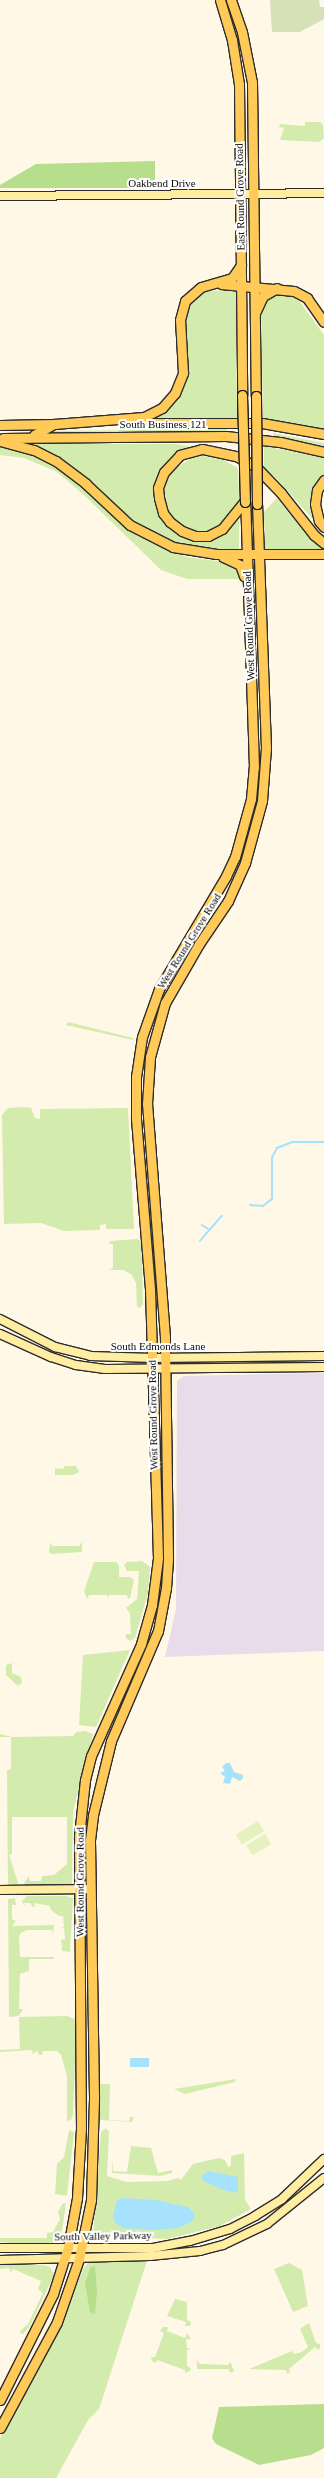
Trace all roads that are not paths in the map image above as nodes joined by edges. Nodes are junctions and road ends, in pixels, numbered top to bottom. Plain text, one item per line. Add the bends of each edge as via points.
1 (220, 0) edge
2 (231, 0) edge
3 (252, 193) junction
4 (324, 193) edge
5 (240, 194) junction
6 (0, 196) edge
7 (242, 263) junction
8 (253, 264) junction
9 (217, 284) junction
10 (242, 286) junction
11 (253, 286) junction
12 (279, 288) junction
13 (324, 322) edge
14 (254, 323) junction
15 (242, 395) joint
16 (256, 396) joint
17 (54, 424) junction
18 (0, 425) edge
19 (324, 434) edge
20 (178, 436) junction
21 (29, 437) junction
22 (0, 438) edge
23 (0, 441) edge
24 (324, 452) edge
25 (240, 457) junction
26 (324, 480) edge
27 (245, 502) junction
28 (324, 527) edge
29 (314, 535) junction
30 (324, 538) edge
31 (324, 543) edge
32 (216, 554) junction
33 (246, 554) junction
34 (259, 554) junction
35 (280, 554) junction
36 (324, 554) edge
37 (247, 590) junction
38 (260, 590) junction
39 (248, 620) junction
40 (264, 702) junction
41 (0, 1319) edge
42 (0, 1334) edge
43 (55, 1347) junction
44 (324, 1356) edge
45 (51, 1357) junction
46 (153, 1358) junction
47 (165, 1358) junction
48 (324, 1367) edge
49 (153, 1370) junction
50 (165, 1370) junction
51 (79, 1889) junction
52 (91, 1889) junction
53 (0, 1890) edge
54 (81, 2071) junction
55 (94, 2123) junction
56 (81, 2129) junction
57 (324, 2159) edge
58 (92, 2176) junction
59 (324, 2178) edge
60 (82, 2246) junction
61 (68, 2247) junction
62 (0, 2248) edge
63 (64, 2259) junction
64 (79, 2259) junction
65 (0, 2260) edge
66 (0, 2400) edge
67 (0, 2428) edge

1 - 5 main road, East Round Grove Road via 231,34 238,72
2 - 3 main road, East Round Grove Road via 242,32 252,82
3 - 4 main road, Oakbend Drive
3 - 5 main road, Oakbend Drive
3 - 8 main road, East Round Grove Road
5 - 6 main road, Oakbend Drive
5 - 7 main road, East Round Grove Road
7 - 9 main road via 232,278
7 - 10 main road, East Round Grove Road
8 - 11 main road, East Round Grove Road
8 - 12 main road via 261,280
9 - 10 main road
9 - 17 main road via 201,287 185,301 180,320 183,373 175,393 162,408 144,418
10 - 11 main road
10 - 15 main road, East Round Grove Road
11 - 12 main road
11 - 14 main road, East Round Grove Road
12 - 13 main road via 294,290 306,298
12 - 14 main road via 263,296 255,313
14 - 16 main road, East Round Grove Road
15 - 27 main road, West Round Grove Road, bridge
16 - 34 main road, West Round Grove Road, bridge
17 - 18 main road, South Business 121
17 - 19 main road, South Business 121 via 262,423
17 - 21 main road
20 - 21 main road, South Business 121
20 - 24 main road, South Business 121 via 260,439
20 - 25 main road
21 - 22 main road, South Business 121
23 - 32 main road via 34,450 70,470 121,519 162,543
25 - 27 main road via 202,449 180,455 164,472 158,488 159,498 163,513 175,528 195,536 208,536 222,529
25 - 29 main road via 256,467 281,493
26 - 28 main road via 317,490 315,504 319,521
27 - 33 main road, West Round Grove Road
29 - 30 main road
29 - 31 main road
32 - 33 main road
32 - 37 main road via 240,565
33 - 34 main road
33 - 37 main road, West Round Grove Road
34 - 35 main road
34 - 38 main road, West Round Grove Road
35 - 36 main road
35 - 38 main road via 266,563
37 - 39 main road, West Round Grove Road
38 - 40 main road, West Round Grove Road
39 - 40 main road via 254,623 257,683
39 - 46 main road, West Round Grove Road via 254,767 251,799 235,857 159,989 142,1037 139,1056 136,1118 149,1263
40 - 47 main road, West Round Grove Road via 266,748 262,801 245,863 228,901 199,944 165,1003 150,1057 147,1104
41 - 43 main road, South Edmonds Lane
42 - 45 main road, South Edmonds Lane
43 - 45 main road
43 - 46 main road, South Edmonds Lane via 90,1356
44 - 47 main road, South Edmonds Lane
45 - 49 main road, South Edmonds Lane via 94,1368
46 - 47 main road, South Edmonds Lane
46 - 49 main road, West Round Grove Road
47 - 50 main road, West Round Grove Road
48 - 50 main road, South Edmonds Lane
49 - 50 main road, South Edmonds Lane
49 - 51 main road, West Round Grove Road via 158,1558 155,1584 140,1644 91,1756 80,1827
50 - 52 main road, West Round Grove Road via 166,1588 154,1643 111,1741 103,1767 90,1840
51 - 52 main road
51 - 53 main road
51 - 54 main road, West Round Grove Road
52 - 55 main road, West Round Grove Road
54 - 55 main road via 86,2088 86,2117
54 - 56 main road, West Round Grove Road
55 - 58 main road, West Round Grove Road
56 - 58 main road via 87,2134 88,2170
56 - 61 main road, West Round Grove Road via 77,2198
57 - 60 main road, South Valley Parkway via 282,2199 230,2229 190,2241 153,2248
58 - 60 main road, West Round Grove Road via 91,2200
59 - 64 main road, South Valley Parkway via 267,2224 223,2245 174,2255
60 - 61 main road, South Valley Parkway
60 - 64 main road, West Round Grove Road
61 - 62 main road, South Valley Parkway
61 - 63 main road, West Round Grove Road
63 - 64 main road, South Valley Parkway
63 - 65 main road, South Valley Parkway
63 - 66 main road, West Round Grove Road via 45,2313
64 - 67 main road, West Round Grove Road via 57,2322

